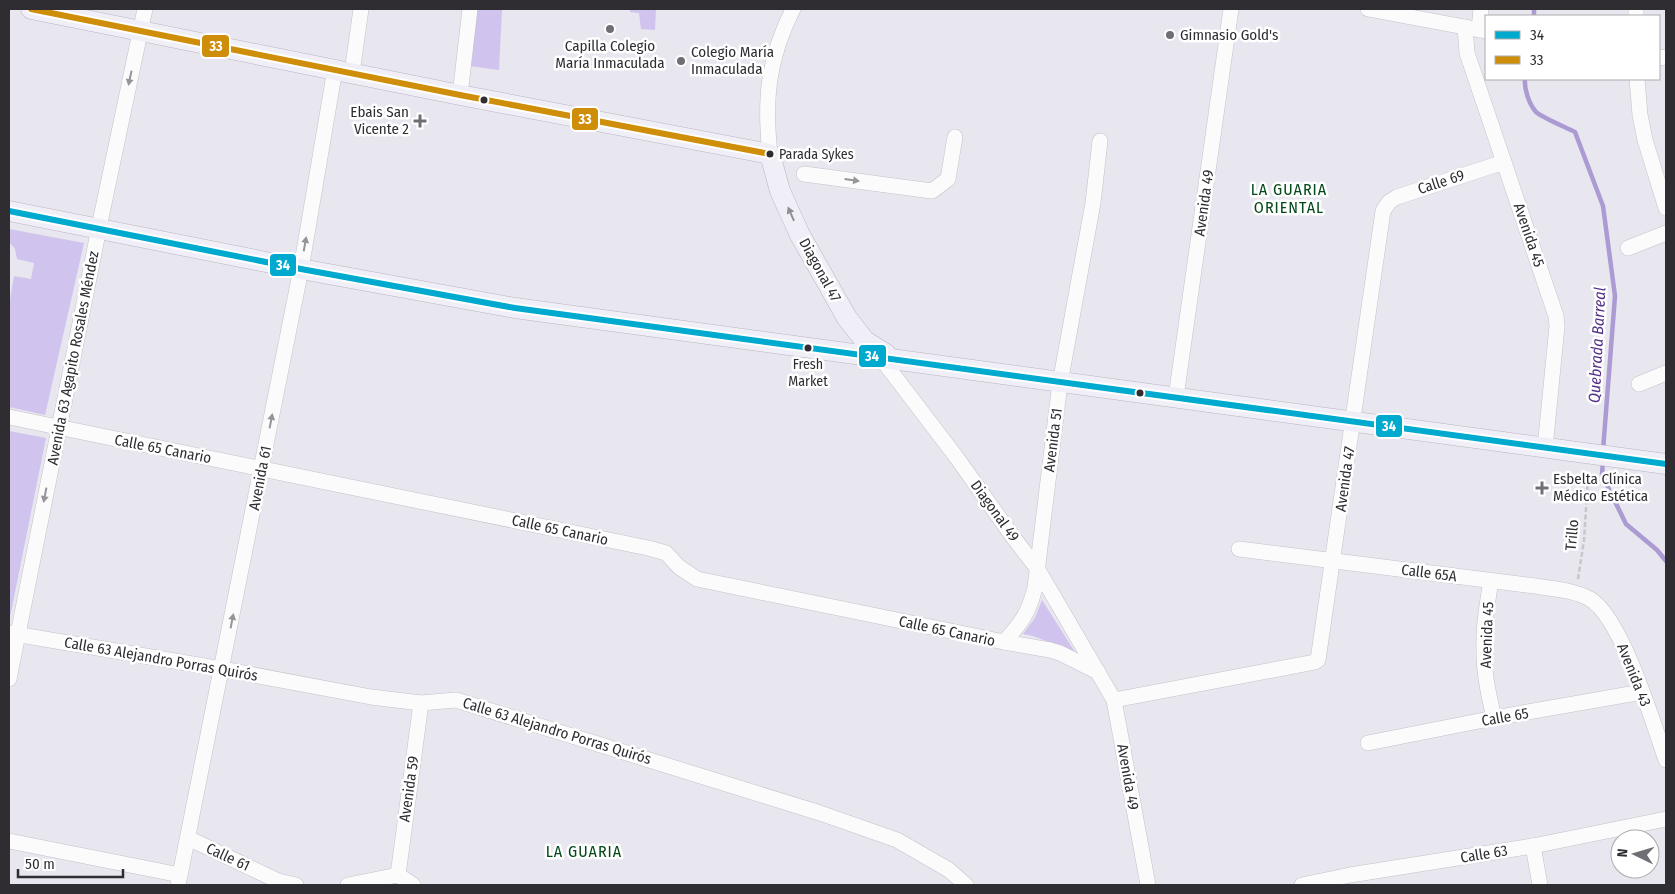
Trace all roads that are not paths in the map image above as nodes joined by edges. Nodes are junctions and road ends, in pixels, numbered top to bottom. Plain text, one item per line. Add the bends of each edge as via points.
1 (145, 9) edge
2 (361, 9) edge
3 (470, 9) edge
4 (793, 9) edge
5 (1231, 9) edge
6 (1372, 9) edge
7 (1481, 9) edge
8 (45, 10) edge
9 (100, 16) edge
10 (1477, 29) edge
11 (140, 30) junction
12 (344, 71) junction
13 (1637, 80) edge
14 (460, 95) junction
15 (954, 137) dead end
16 (1100, 141) dead end
17 (770, 154) junction
18 (1504, 162) junction
19 (804, 174) dead end
20 (1666, 208) edge
21 (9, 211) edge
22 (1383, 211) joint
23 (99, 229) junction
24 (1666, 233) edge
25 (1628, 248) dead end
26 (301, 269) junction
27 (848, 318) junction
28 (827, 349) junction
29 (880, 357) junction
30 (902, 360) junction
31 (1666, 373) edge
32 (1060, 383) junction
33 (1639, 384) dead end
34 (1176, 398) junction
35 (9, 417) edge
36 (1353, 422) junction
37 (59, 428) junction
38 (1545, 448) junction
39 (1666, 464) edge
40 (262, 469) junction
41 (1239, 549) dead end
42 (1333, 561) junction
43 (1038, 568) junction
44 (1491, 581) junction
45 (1610, 619) joint
46 (13, 634) edge
47 (1004, 642) junction
48 (222, 669) junction
49 (1098, 672) junction
50 (9, 679) edge
51 (1642, 692) junction
52 (1114, 700) junction
53 (421, 703) junction
54 (1494, 718) junction
55 (1368, 743) dead end
56 (1666, 760) edge
57 (1666, 819) edge
58 (188, 838) junction
59 (9, 840) edge
60 (1533, 846) junction
61 (398, 875) junction
62 (179, 880) edge
63 (1351, 880) edge
64 (296, 885) edge
65 (348, 885) edge
66 (413, 885) edge
67 (966, 885) edge
68 (1148, 885) edge
69 (1302, 885) edge
70 (1540, 885) edge

1 - 11 street, Avenida 63 Agapito Rosales Méndez
2 - 12 street, Avenida 61
3 - 14 street
4 - 17 street via 782,33 767,96
5 - 34 street, Avenida 49
6 - 10 street
7 - 10 street, Avenida 45
8 - 9 main road
9 - 11 main road
10 - 18 street, Avenida 45 via 1465,44
11 - 12 main road
11 -> 23 street, Avenida 63 Agapito Rosales Méndez
12 - 14 main road
26 -> 12 street, Avenida 61
13 - 20 street via 1645,140
14 - 17 main road
19 -> 15 street via 932,191 948,179
16 - 32 street, Avenida 51 via 1093,203
27 -> 17 main road, Diagonal 47 via 800,235 780,190
18 - 22 street, Calle 69 via 1397,197
18 - 38 street, Avenida 45 via 1556,316
21 - 23 main road
22 - 36 street, Avenida 47
23 - 26 main road
23 - 37 street, Avenida 63 Agapito Rosales Méndez
24 - 25 street
26 - 28 main road via 515,308
40 -> 26 street, Avenida 61
27 - 28 main road via 852,329 850,340
27 - 30 main road, Diagonal 47 via 876,350
28 - 29 main road
29 - 30 main road
29 - 43 street, Diagonal 49
30 - 32 main road
31 - 33 street
32 - 34 main road
32 - 43 street, Avenida 51
34 - 36 main road
35 - 37 street, Calle 65 Canario
36 - 38 main road
36 - 42 street, Avenida 47
37 - 40 street, Calle 65 Canario
37 -> 46 street, Avenida 63 Agapito Rosales Méndez
38 - 39 main road
40 - 47 street, Calle 65 Canario via 648,548 666,553 678,567 697,579
48 -> 40 street, Avenida 61
41 - 42 street, Calle 65A
42 - 44 street, Calle 65A
42 - 52 street, Avenida 47 via 1320,656 1315,662
43 - 47 street, Avenida 51 via 1030,605 1022,622
43 - 49 street, Diagonal 49
44 - 45 street, Calle 65A via 1576,593 1591,599
44 - 54 street, Avenida 45 via 1483,650
45 - 51 street, Avenida 43
46 - 48 street, Calle 63 Alejandro Porras Quirós
46 - 50 street, Avenida 63 Agapito Rosales Méndez
47 - 49 street, Calle 65 Canario via 1050,650
48 - 53 street, Calle 63 Alejandro Porras Quirós via 371,697
48 - 58 street, Avenida 61
49 - 52 street, Avenida 49
51 - 54 street, Calle 65
51 - 56 street, Avenida 43
52 - 68 street, Avenida 49
53 - 61 street, Avenida 59
53 - 67 street, Calle 63 Alejandro Porras Quirós via 456,700 820,813 898,840 949,870
54 - 55 street, Calle 65
57 - 60 street, Calle 63
58 - 62 street, Avenida 61
58 - 64 street, Calle 61 via 278,881
59 - 62 street
60 - 63 street, Calle 63
60 - 70 street
61 - 65 street
61 - 66 street
63 - 69 street, Calle 63

